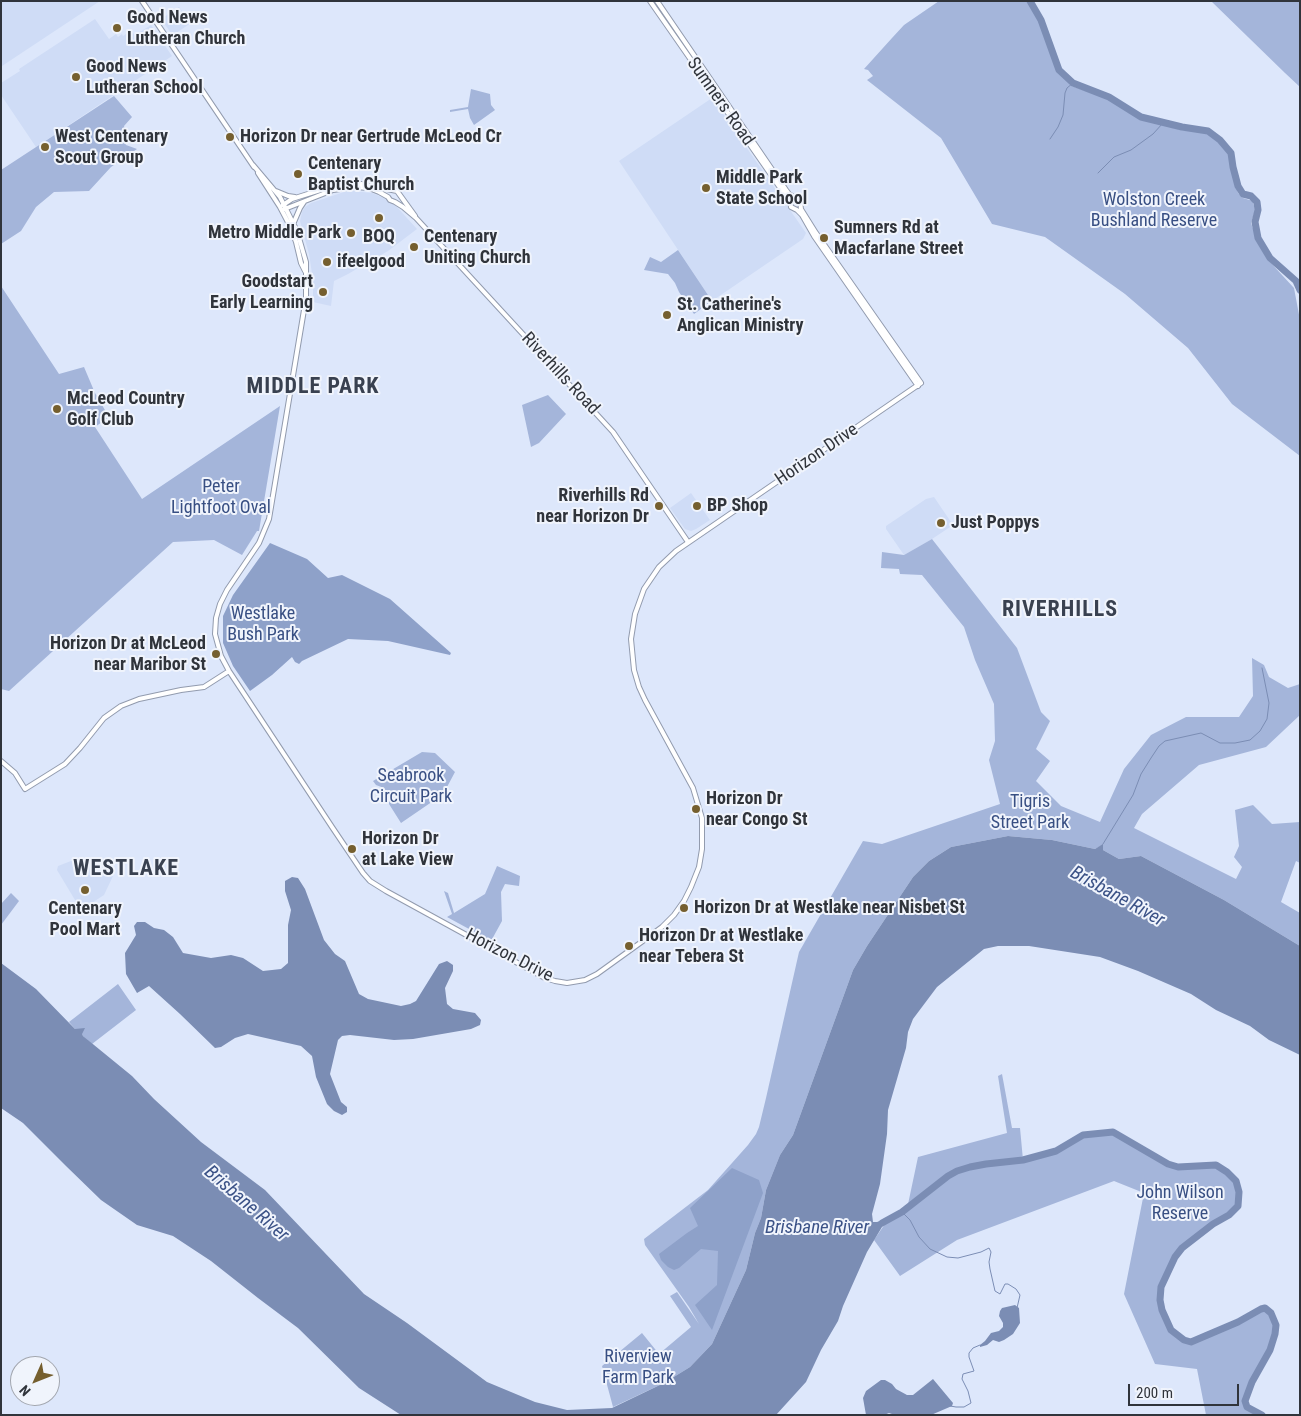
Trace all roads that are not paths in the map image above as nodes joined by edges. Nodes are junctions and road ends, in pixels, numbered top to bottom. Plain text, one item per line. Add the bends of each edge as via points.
1 (142, 1) edge
2 (650, 1) edge
3 (657, 1) edge
4 (253, 165) junction
5 (392, 190) junction
6 (276, 191) junction
7 (400, 196) junction
8 (388, 197) junction
9 (297, 198) junction
10 (796, 198) junction
11 (306, 200) junction
12 (395, 202) junction
13 (790, 202) junction
14 (800, 205) junction
15 (283, 207) junction
16 (795, 209) junction
17 (416, 218) junction
18 (293, 222) junction
19 (305, 271) junction
20 (919, 384) junction
21 (688, 542) junction
22 (229, 671) junction
23 (1, 761) edge

1 - 4 street, Horizon Drive
2 - 13 street, Sumners Road
3 - 10 street, Sumners Road via 786,190
4 - 6 street, Horizon Drive
4 - 15 street, Horizon Drive
5 - 7 street
5 - 8 street
5 - 9 street via 348,183
6 - 9 street
6 - 15 street, Horizon Drive
7 - 12 street
7 - 17 street, Riverhills Road
8 - 11 street via 374,190 354,187 333,190
8 - 12 street
9 - 15 street
10 - 13 street
10 - 14 street
11 - 15 street
11 - 18 street
12 - 17 street, Riverhills Road
13 - 16 street
14 - 16 street
14 - 20 street
15 - 18 street, Horizon Drive
15 - 19 street, Horizon Drive
16 - 20 street
17 - 21 street, Riverhills Road via 613,432
18 - 19 street, Horizon Drive via 306,262
19 - 22 street, Horizon Drive via 305,310 269,518 259,543 223,598 216,618 216,643
20 - 21 street, Horizon Drive
21 - 22 street, Horizon Drive via 667,558 648,582 639,600 631,639 632,662 639,687 698,801 703,834 699,867 684,901 665,924 597,974 580,981 567,983 545,978 370,881
22 - 23 street via 204,687 139,698 121,706 104,718 65,764 25,789 15,773

